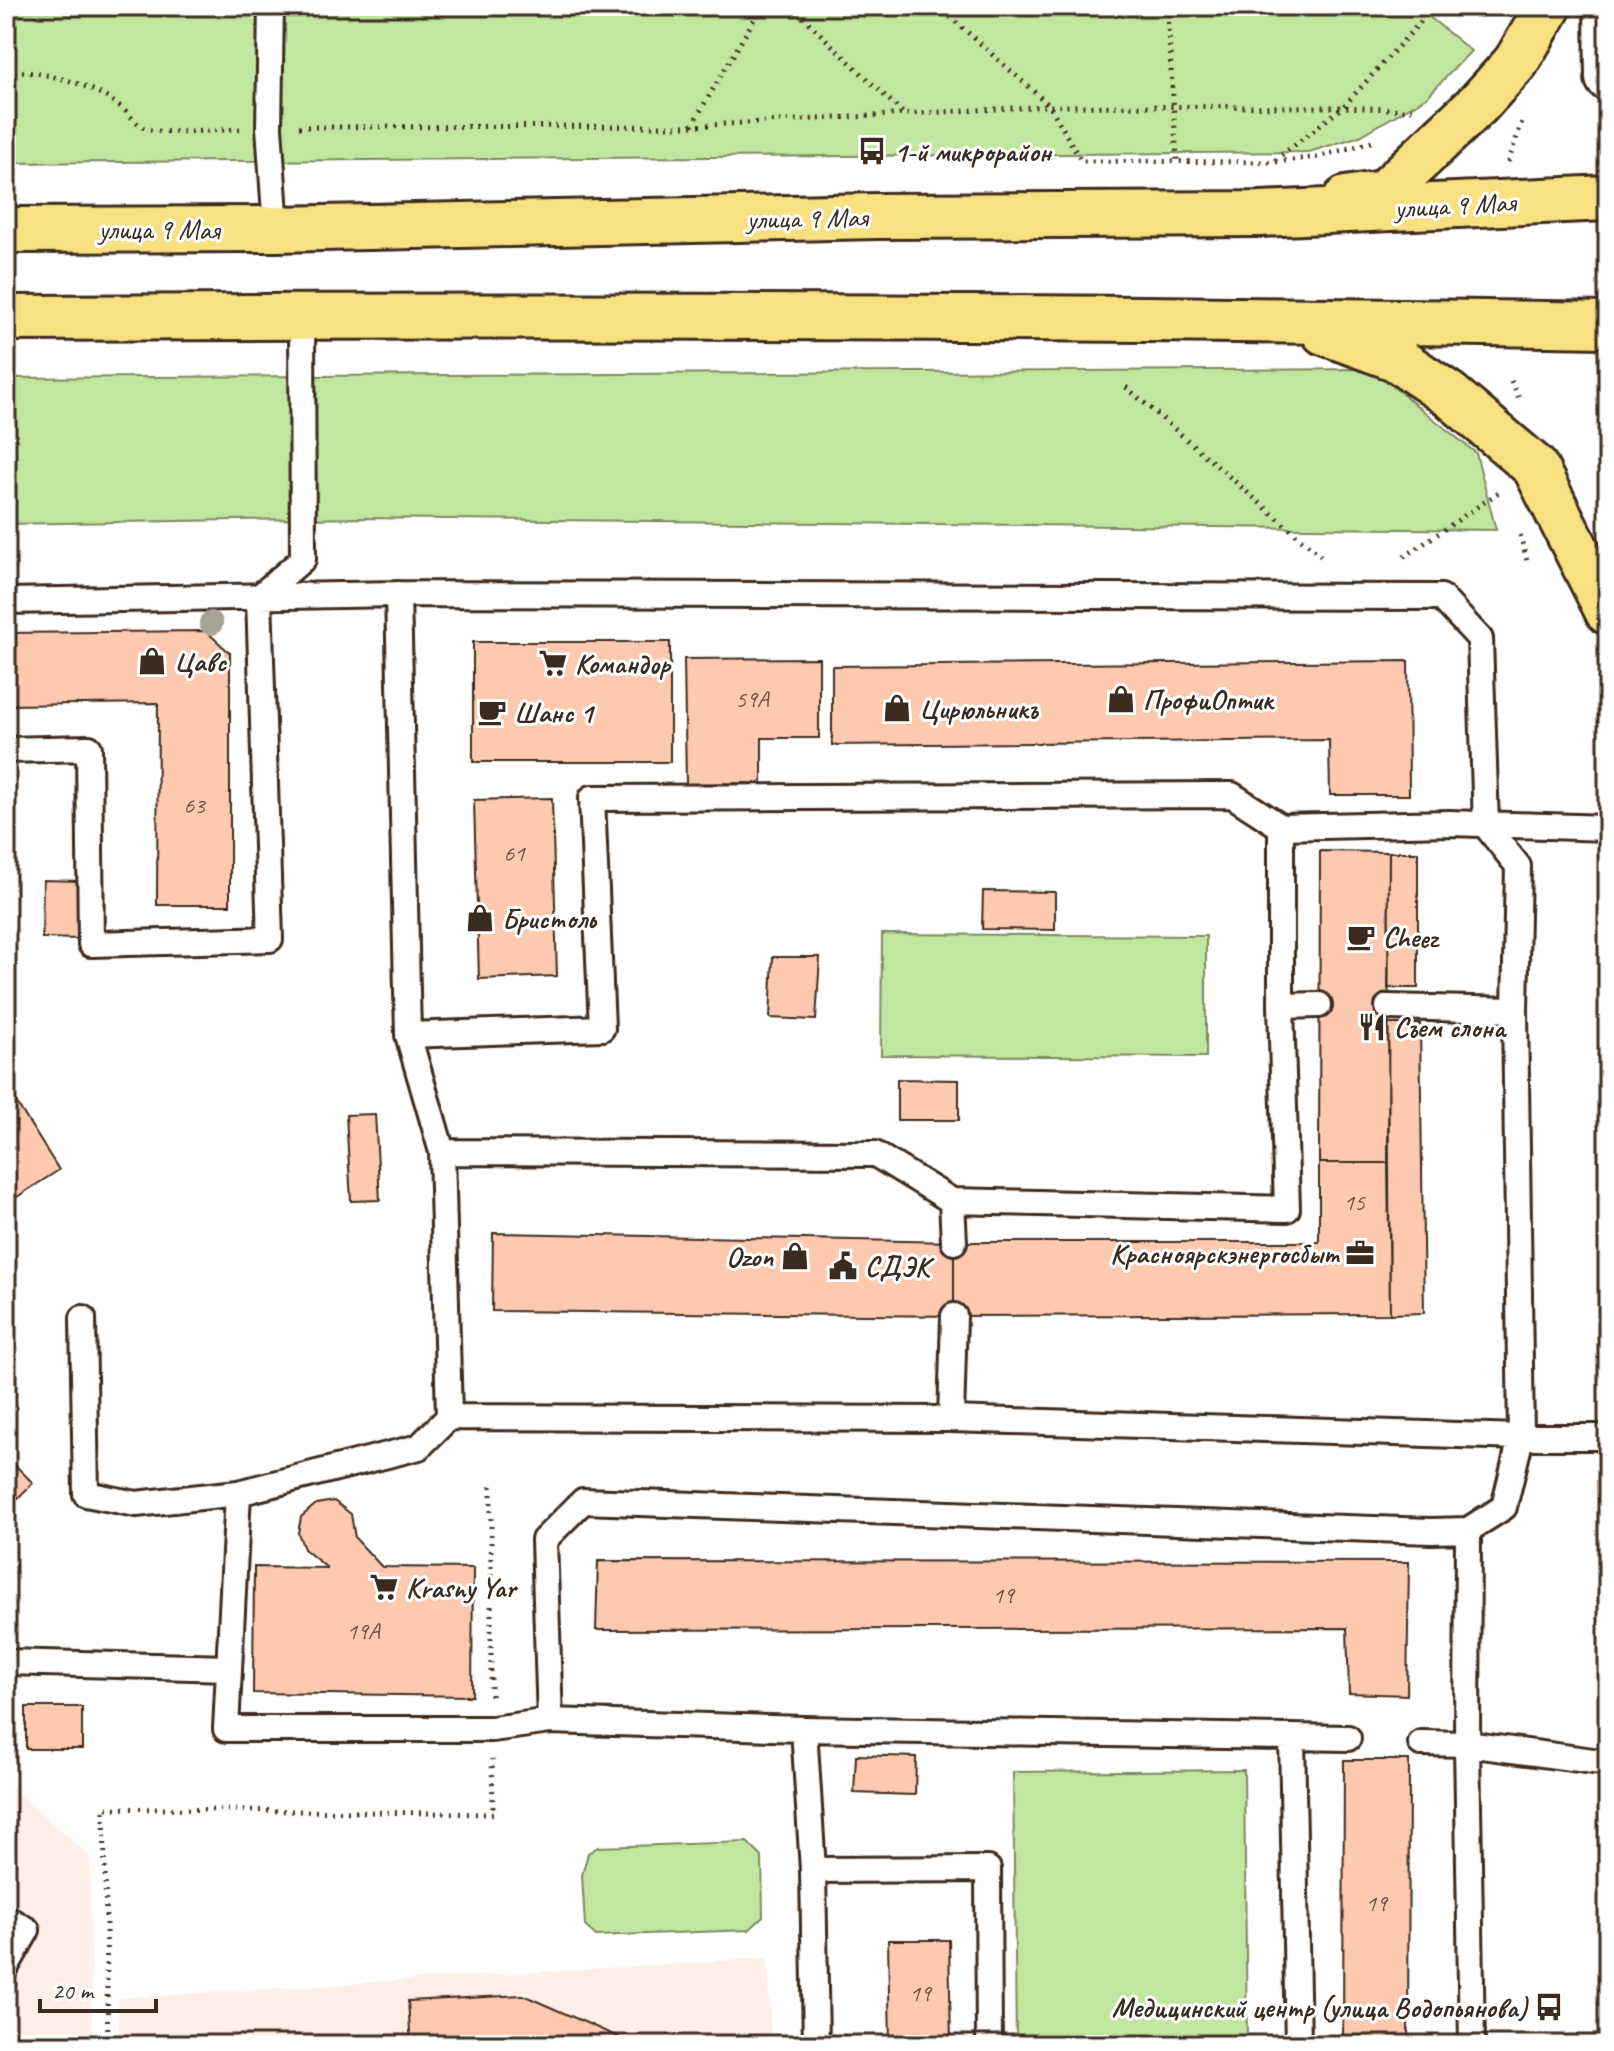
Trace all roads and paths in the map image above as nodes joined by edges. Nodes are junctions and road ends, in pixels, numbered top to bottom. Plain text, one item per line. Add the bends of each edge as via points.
1 (271, 6) edge
2 (762, 6) edge
3 (791, 6) edge
4 (938, 6) edge
5 (1167, 6) edge
6 (1435, 6) edge
7 (1549, 6) edge
8 (1607, 6) edge
9 (6, 71) edge
10 (1608, 78) edge
11 (1050, 106) junction
12 (1343, 107) junction
13 (1173, 108) junction
14 (1415, 110) dead end
15 (905, 115) junction
16 (691, 126) junction
17 (269, 127) junction
18 (1389, 134) dead end
19 (1177, 161) junction
20 (1273, 162) junction
21 (1608, 198) edge
22 (1260, 214) junction
23 (276, 229) junction
24 (6, 230) edge
25 (302, 317) junction
26 (6, 318) edge
27 (1291, 320) junction
28 (1608, 325) edge
29 (1126, 387) dead end
30 (1509, 486) dead end
31 (1322, 557) dead end
32 (1404, 557) dead end
33 (398, 594) junction
34 (259, 597) junction
35 (6, 601) edge
36 (1608, 612) edge
37 (6, 750) edge
38 (1486, 826) junction
39 (1281, 827) junction
40 (1608, 828) edge
41 (1319, 1005) dead end
42 (1281, 1006) junction
43 (1388, 1007) dead end
44 (1515, 1010) junction
45 (408, 1035) junction
46 (442, 1152) junction
47 (952, 1201) junction
48 (954, 1242) dead end
49 (954, 1316) dead end
50 (83, 1318) dead end
51 (449, 1417) junction
52 (951, 1419) junction
53 (1521, 1437) junction
54 (1608, 1437) edge
55 (491, 1486) dead end
56 (238, 1493) junction
57 (1468, 1530) junction
58 (6, 1662) edge
59 (229, 1668) junction
60 (550, 1721) junction
61 (492, 1729) junction
62 (804, 1729) junction
63 (1292, 1737) junction
64 (1348, 1738) dead end
65 (1421, 1743) dead end
66 (1467, 1744) junction
67 (1608, 1763) edge
68 (813, 1870) junction
69 (6, 1918) edge
70 (6, 1967) edge
71 (108, 2045) edge
72 (816, 2045) edge
73 (989, 2045) edge
74 (1298, 2045) edge
75 (1472, 2045) edge

1 - 17 lane
2 - 16 path
3 - 15 path
4 - 11 path
5 - 13 path
6 - 12 path
7 - 22 main road via 1516,62 1384,193
8 - 10 street
9 - 17 path via 49,75 89,90 118,104 145,129
11 - 13 path
11 - 15 path
11 - 19 path via 1081,161
12 - 13 path
12 - 14 path
12 - 20 path
13 - 19 path
15 - 16 path
16 - 17 path
17 - 23 lane
18 - 20 path via 1317,157
19 - 20 path
21 - 22 main road, улица 9 Мая
22 - 23 main road, улица 9 Мая
23 - 24 main road, улица 9 Мая
25 - 26 main road
25 - 27 main road
25 - 34 lane via 303,559
27 - 28 main road
27 - 36 main road via 1395,358 1450,395 1535,467
29 - 31 path
30 - 32 path
33 - 34 lane
33 - 38 lane via 1441,597 1480,639
33 - 45 lane
34 - 35 lane
34 - 37 lane via 270,939 91,944 89,748
38 - 39 lane
38 - 40 lane
38 - 44 lane via 1518,866
39 - 42 lane
39 - 45 lane via 1232,795 592,798 602,1028
41 - 42 lane
42 - 47 lane via 1287,1209
43 - 44 lane
44 - 53 lane
45 - 46 lane
46 - 47 lane via 875,1154
46 - 51 lane
47 - 48 lane
49 - 52 lane
50 - 56 lane via 86,1494 136,1504
51 - 52 lane
51 - 56 lane via 419,1447
52 - 53 lane
53 - 54 lane
53 - 57 lane via 1504,1507
55 - 61 path
56 - 59 lane
57 - 60 lane via 583,1501 544,1540
57 - 66 lane
58 - 59 lane
59 - 61 lane via 226,1729
60 - 61 lane
60 - 62 lane
61 - 71 path via 493,1814 104,1808
62 - 63 lane
62 - 68 lane
63 - 64 lane
63 - 74 lane
65 - 66 lane
66 - 67 lane
66 - 75 lane
68 - 72 lane
68 - 73 lane via 988,1869
69 - 70 lane via 27,1930

